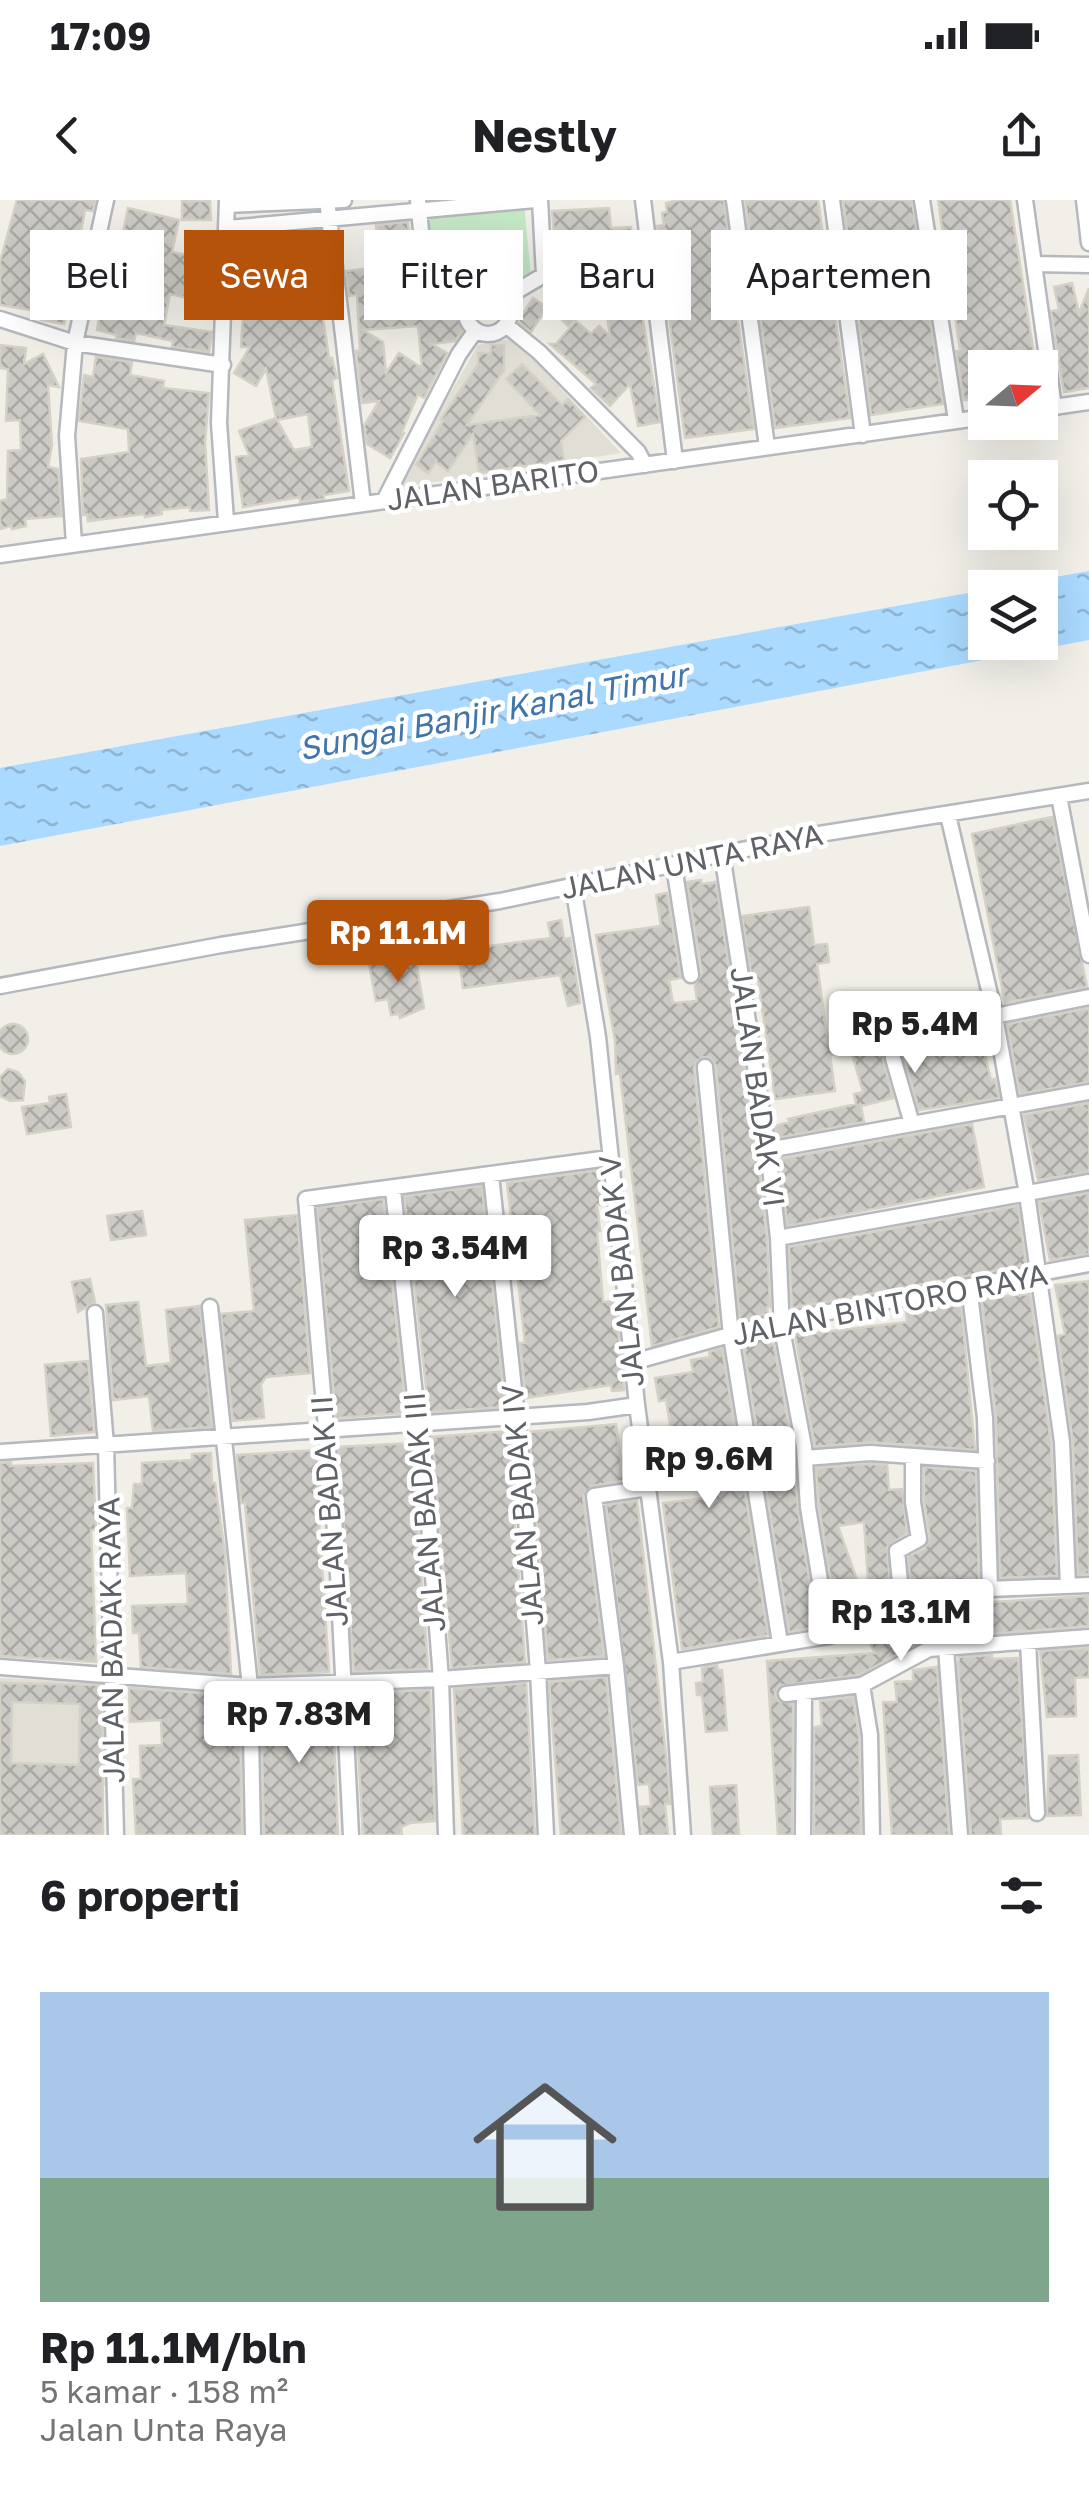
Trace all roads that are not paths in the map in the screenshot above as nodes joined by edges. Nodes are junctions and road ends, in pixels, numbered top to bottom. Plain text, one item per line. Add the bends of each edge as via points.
1 (106, 200) edge
2 (344, 200) edge
3 (538, 200) edge
4 (642, 200) edge
5 (734, 200) edge
6 (832, 200) edge
7 (922, 200) edge
8 (1025, 200) edge
9 (1084, 200) edge
10 (327, 201) edge
11 (227, 202) edge
12 (419, 205) edge
13 (328, 219) junction
14 (228, 228) junction
15 (421, 230) edge
16 (1089, 243) edge
17 (1034, 264) junction
18 (1089, 265) edge
19 (523, 287) edge
20 (0, 320) edge
21 (468, 320) edge
22 (508, 320) edge
23 (506, 325) junction
24 (476, 330) junction
25 (75, 343) junction
26 (1042, 350) edge
27 (223, 365) junction
28 (1089, 402) edge
29 (1058, 406) edge
30 (968, 418) edge
31 (956, 420) junction
32 (863, 434) junction
33 (767, 447) junction
34 (674, 461) junction
35 (645, 465) junction
36 (384, 501) junction
37 (363, 504) junction
38 (226, 521) junction
39 (74, 544) junction
40 (0, 555) edge
41 (1089, 791) edge
42 (1058, 796) junction
43 (948, 814) junction
44 (722, 854) junction
45 (674, 866) junction
46 (572, 886) junction
47 (1089, 955) edge
48 (691, 975) dead end
49 (0, 986) edge
50 (1089, 997) edge
51 (995, 1016) junction
52 (893, 1058) dead end
53 (705, 1068) dead end
54 (1089, 1092) edge
55 (1011, 1106) junction
56 (912, 1124) junction
57 (768, 1150) junction
58 (609, 1158) junction
59 (491, 1175) junction
60 (1089, 1182) edge
61 (393, 1190) junction
62 (1028, 1194) junction
63 (778, 1238) junction
64 (1089, 1264) edge
65 (1039, 1275) junction
66 (969, 1286) junction
67 (210, 1307) dead end
68 (95, 1312) dead end
69 (782, 1321) junction
70 (732, 1336) junction
71 (633, 1362) junction
72 (637, 1405) junction
73 (516, 1417) junction
74 (420, 1423) junction
75 (325, 1430) junction
76 (226, 1436) junction
77 (106, 1444) junction
78 (0, 1452) edge
79 (805, 1458) junction
80 (913, 1458) junction
81 (987, 1461) junction
82 (648, 1488) junction
83 (1089, 1585) edge
84 (1068, 1586) junction
85 (990, 1589) junction
86 (902, 1604) junction
87 (829, 1636) junction
88 (1089, 1636) edge
89 (1028, 1642) junction
90 (780, 1643) junction
91 (946, 1648) junction
92 (670, 1662) junction
93 (616, 1666) junction
94 (0, 1667) edge
95 (538, 1672) junction
96 (114, 1675) junction
97 (441, 1680) junction
98 (342, 1682) junction
99 (862, 1685) junction
100 (250, 1686) junction
101 (804, 1692) junction
102 (786, 1694) dead end
103 (1037, 1813) dead end
104 (116, 1835) edge
105 (252, 1835) edge
106 (351, 1835) edge
107 (446, 1835) edge
108 (546, 1835) edge
109 (632, 1835) edge
110 (683, 1835) edge
111 (804, 1835) edge
112 (872, 1835) edge
113 (960, 1835) edge

1 - 25 street
2 - 10 street
3 - 12 street
3 - 19 street via 544,275
4 - 34 street
5 - 33 street
6 - 32 street
7 - 31 street
8 - 17 street
9 - 16 street
10 - 11 street
10 - 13 street
11 - 14 street
12 - 13 street
12 - 15 street
13 - 14 street
13 - 37 street
14 - 27 street
17 - 18 street
17 - 26 street
20 - 25 street
21 - 24 street
22 - 23 street
23 - 24 street via 486,334
23 - 35 street via 540,352
24 - 36 street
25 - 27 street
25 - 39 street via 67,436
27 - 38 street via 219,424
28 - 29 street
30 - 31 street, JALAN BARITO
31 - 32 street, JALAN BARITO
32 - 33 street, JALAN BARITO
33 - 34 street, JALAN BARITO
34 - 35 street, JALAN BARITO
35 - 36 street, JALAN BARITO
36 - 37 street, JALAN BARITO
37 - 38 street, JALAN BARITO
38 - 39 street, JALAN BARITO
39 - 40 street, JALAN BARITO
41 - 42 street, JALAN UNTA RAYA
42 - 43 street, JALAN UNTA RAYA
42 - 47 street
43 - 44 street, JALAN UNTA RAYA
43 - 51 street
44 - 45 street, JALAN UNTA RAYA
44 - 57 street, JALAN BADAK VI
45 - 46 street, JALAN UNTA RAYA
45 - 48 street
46 - 49 street, JALAN UNTA RAYA
46 - 58 street, JALAN BADAK V via 598,1037
50 - 51 street
51 - 55 street
52 - 56 street
53 - 70 street
54 - 55 street
55 - 56 street
55 - 62 street
56 - 57 street
57 - 63 street, JALAN BADAK VI
58 - 59 street
58 - 71 street, JALAN BADAK V
59 - 61 street
59 - 73 street, JALAN BADAK IV
60 - 62 street
61 - 74 street, JALAN BADAK III
61 - 75 street, JALAN BADAK II via 316,1195 305,1206
62 - 63 street
62 - 65 street
63 - 69 street, JALAN BADAK VI
64 - 65 street, JALAN BINTORO RAYA
65 - 66 street, JALAN BINTORO RAYA
65 - 84 street via 1062,1442
66 - 69 street, JALAN BINTORO RAYA
66 - 81 street
67 - 76 street
68 - 77 street, JALAN BADAK RAYA
69 - 70 street, JALAN BINTORO RAYA
69 - 79 street, JALAN BADAK VI
70 - 71 street, JALAN BINTORO RAYA
70 - 90 street
71 - 72 street, JALAN BADAK V
72 - 73 street
72 - 82 street, JALAN BADAK V
73 - 74 street
73 - 95 street, JALAN BADAK IV
74 - 75 street
74 - 97 street, JALAN BADAK III
75 - 76 street
75 - 98 street, JALAN BADAK II
76 - 77 street
76 - 100 street
77 - 78 street
77 - 96 street, JALAN BADAK RAYA
79 - 80 street
79 - 87 street, JALAN BADAK VI
80 - 81 street
80 - 86 street via 918,1542 897,1551
81 - 85 street
82 - 92 street, JALAN BADAK V
82 - 93 street via 594,1496
83 - 84 street
84 - 85 street
85 - 86 street
86 - 87 street via 894,1614
87 - 90 street
88 - 89 street
89 - 91 street
89 - 103 street
90 - 92 street
91 - 99 street via 919,1652
91 - 113 street
92 - 110 street, JALAN BADAK V
93 - 95 street
93 - 109 street
94 - 96 street
95 - 97 street
95 - 108 street, JALAN BADAK IV
96 - 100 street
96 - 104 street, JALAN BADAK RAYA
97 - 98 street
97 - 107 street, JALAN BADAK III
98 - 100 street
98 - 106 street, JALAN BADAK II
99 - 101 street
99 - 112 street
100 - 105 street
101 - 102 street
101 - 111 street

